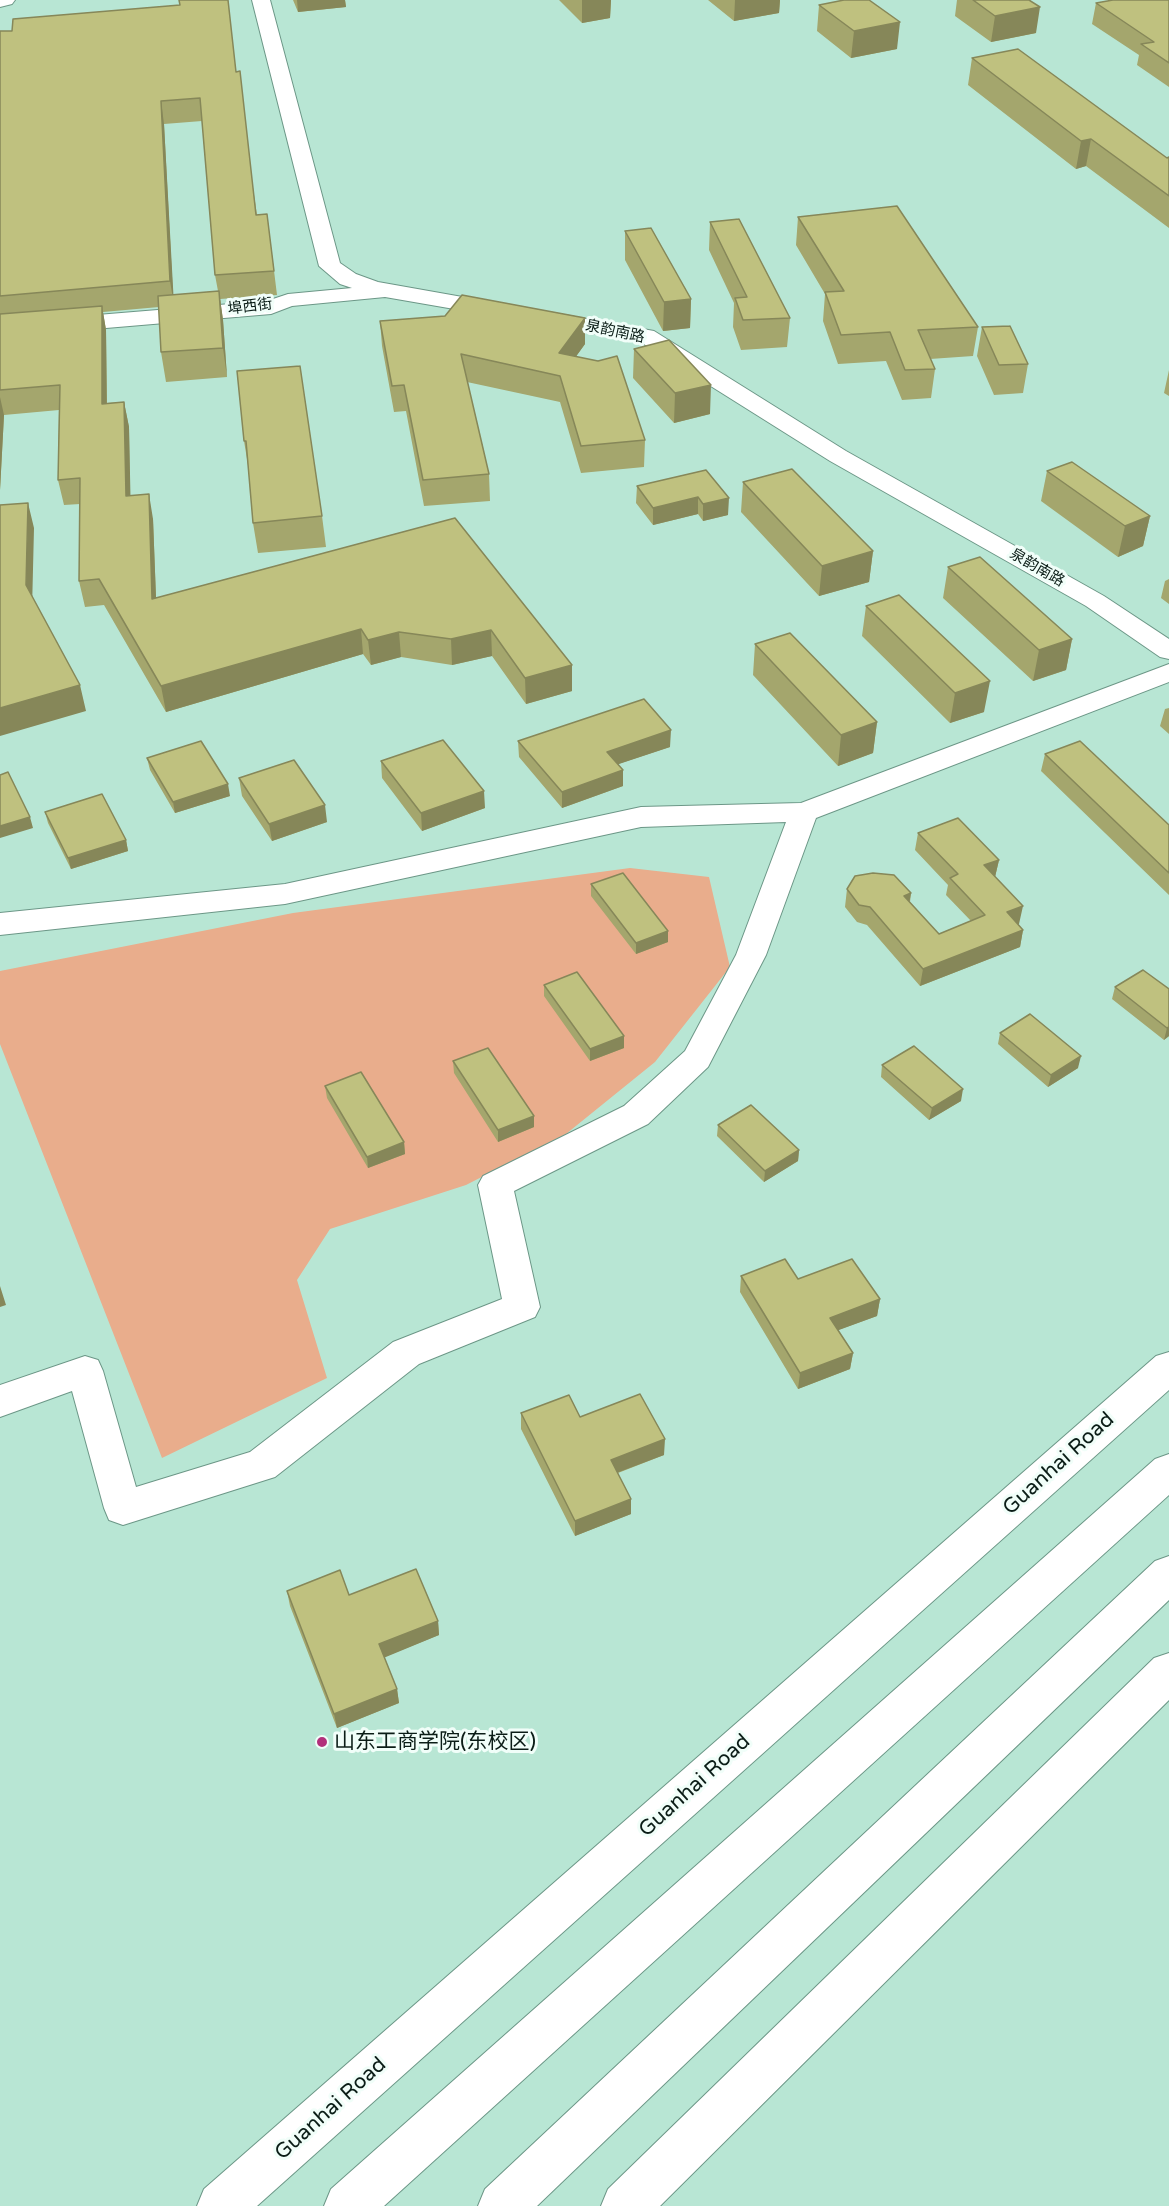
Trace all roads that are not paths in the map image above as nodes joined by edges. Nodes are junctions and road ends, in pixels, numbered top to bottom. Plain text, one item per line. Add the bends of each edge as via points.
1 (6, 0) edge
2 (261, 0) edge
3 (0, 2) edge
4 (392, 291) junction
5 (0, 330) edge
6 (1169, 651) edge
7 (1169, 672) edge
8 (804, 812) junction
9 (0, 924) edge
10 (1169, 1367) edge
11 (0, 1401) edge
12 (1169, 1471) edge
13 (1169, 1574) edge
14 (1165, 1682) edge
15 (221, 2206) edge
16 (348, 2206) edge
17 (502, 2206) edge
18 (625, 2206) edge

1 - 3 street
2 - 4 street, 泉韵南路 via 330,266 348,279
4 - 5 street, 埠西街
4 - 6 street, 泉韵南路 via 646,336 838,456 1095,601
7 - 8 street
8 - 9 street via 641,817 285,894
8 - 11 street via 751,955 697,1059 636,1115 495,1185 522,1307 406,1353 262,1465 123,1508 85,1371
10 - 15 street, Guanhai Road
12 - 16 street
13 - 17 street
14 - 18 street

